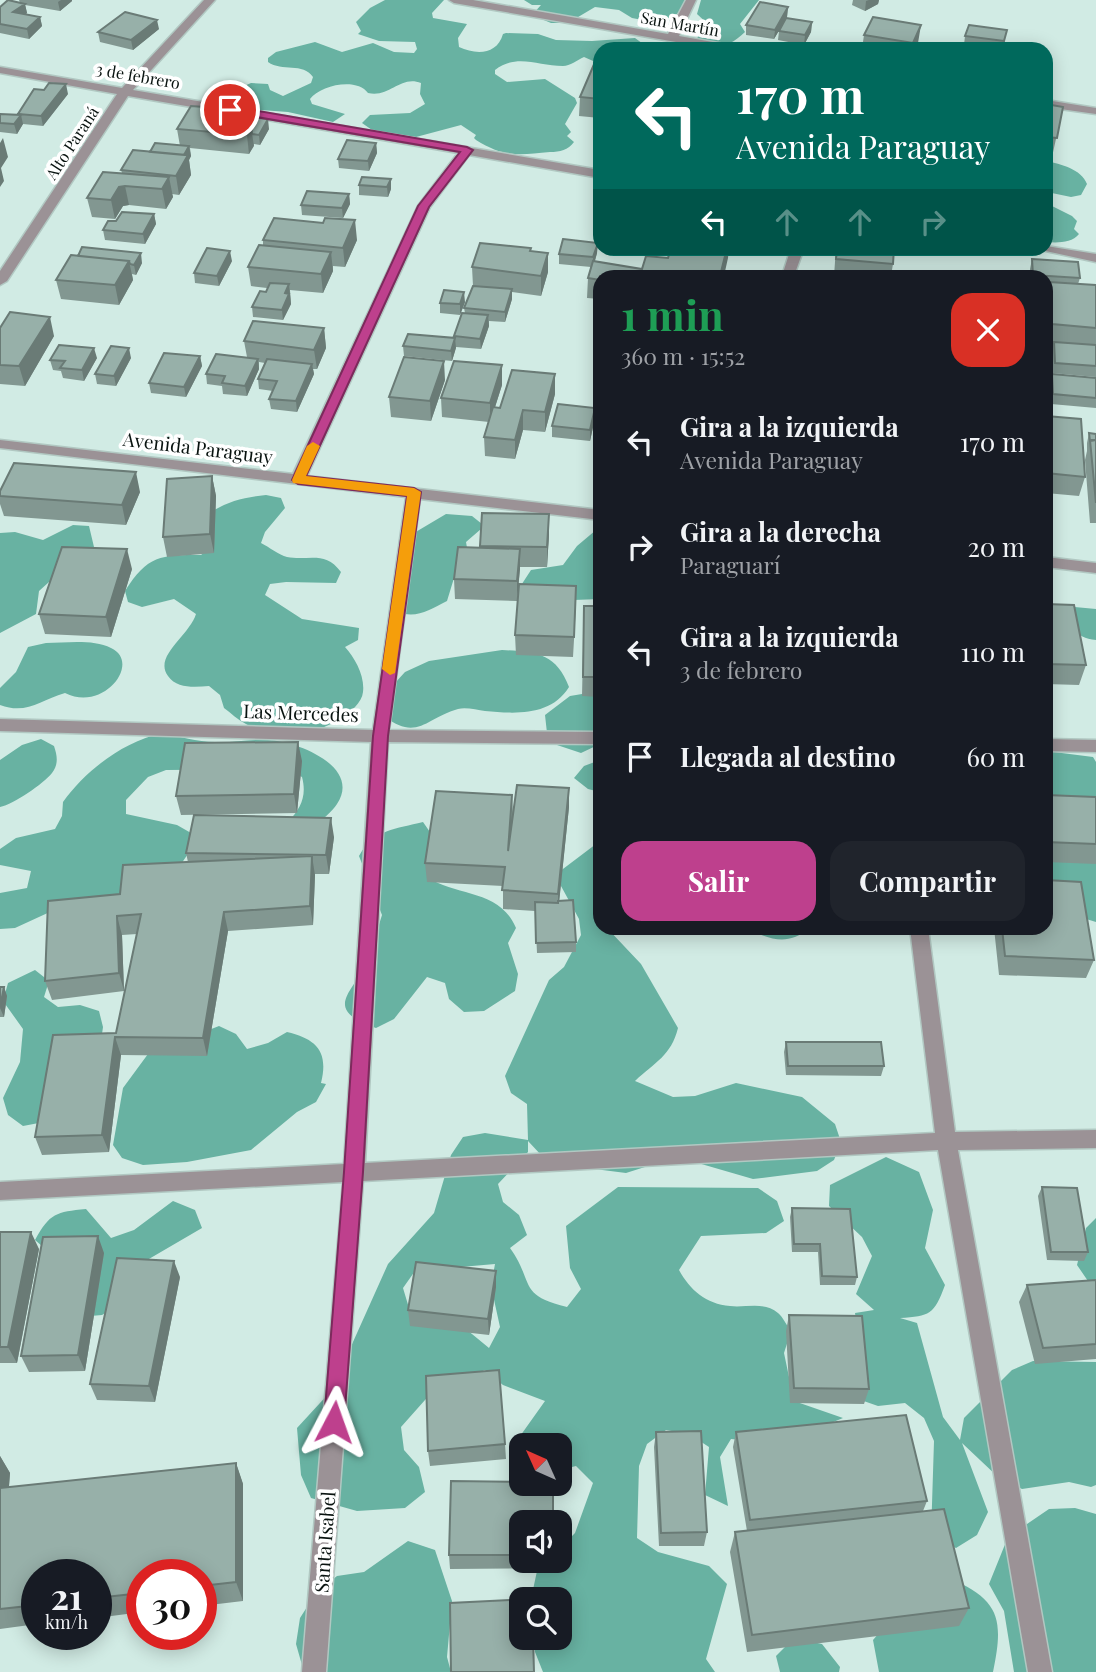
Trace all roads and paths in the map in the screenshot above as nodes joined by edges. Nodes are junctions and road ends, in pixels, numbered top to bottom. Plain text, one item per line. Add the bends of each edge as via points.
1 (210, 0) edge
2 (454, 0) edge
3 (691, 0) edge
4 (672, 38) junction
5 (695, 42) edge
6 (0, 70) edge
7 (125, 92) junction
8 (1053, 104) edge
9 (1096, 111) edge
10 (467, 150) junction
11 (593, 173) edge
12 (1053, 251) edge
13 (1096, 258) edge
14 (0, 281) edge
15 (0, 444) edge
16 (298, 480) junction
17 (414, 492) junction
18 (593, 514) edge
19 (1053, 563) edge
20 (1096, 568) edge
21 (0, 725) edge
22 (380, 736) junction
23 (593, 738) edge
24 (1053, 745) edge
25 (1096, 746) edge
26 (920, 935) edge
27 (1096, 1139) edge
28 (946, 1141) junction
29 (354, 1172) junction
30 (0, 1191) edge
31 (314, 1672) edge
32 (1040, 1672) edge

1 - 7 street, Alto Paraná
2 - 4 street, San Martín
3 - 4 street
4 - 5 street, San Martín
6 - 7 street, 3 de febrero
7 - 10 street, 3 de febrero
7 - 14 street, Alto Paraná
8 - 9 street
10 - 11 street, 3 de febrero
10 - 16 street via 424,206
12 - 13 street
15 - 16 street, Avenida Paraguay
16 - 17 street, Avenida Paraguay
17 - 18 street, Avenida Paraguay
17 - 22 street, Santa Isabel
19 - 20 street
21 - 22 street, Las Mercedes
22 - 23 street, Las Mercedes
22 - 29 street, Santa Isabel
24 - 25 street
26 - 28 street
27 - 28 street
28 - 29 street
28 - 32 street
29 - 30 street
29 - 31 street, Santa Isabel

